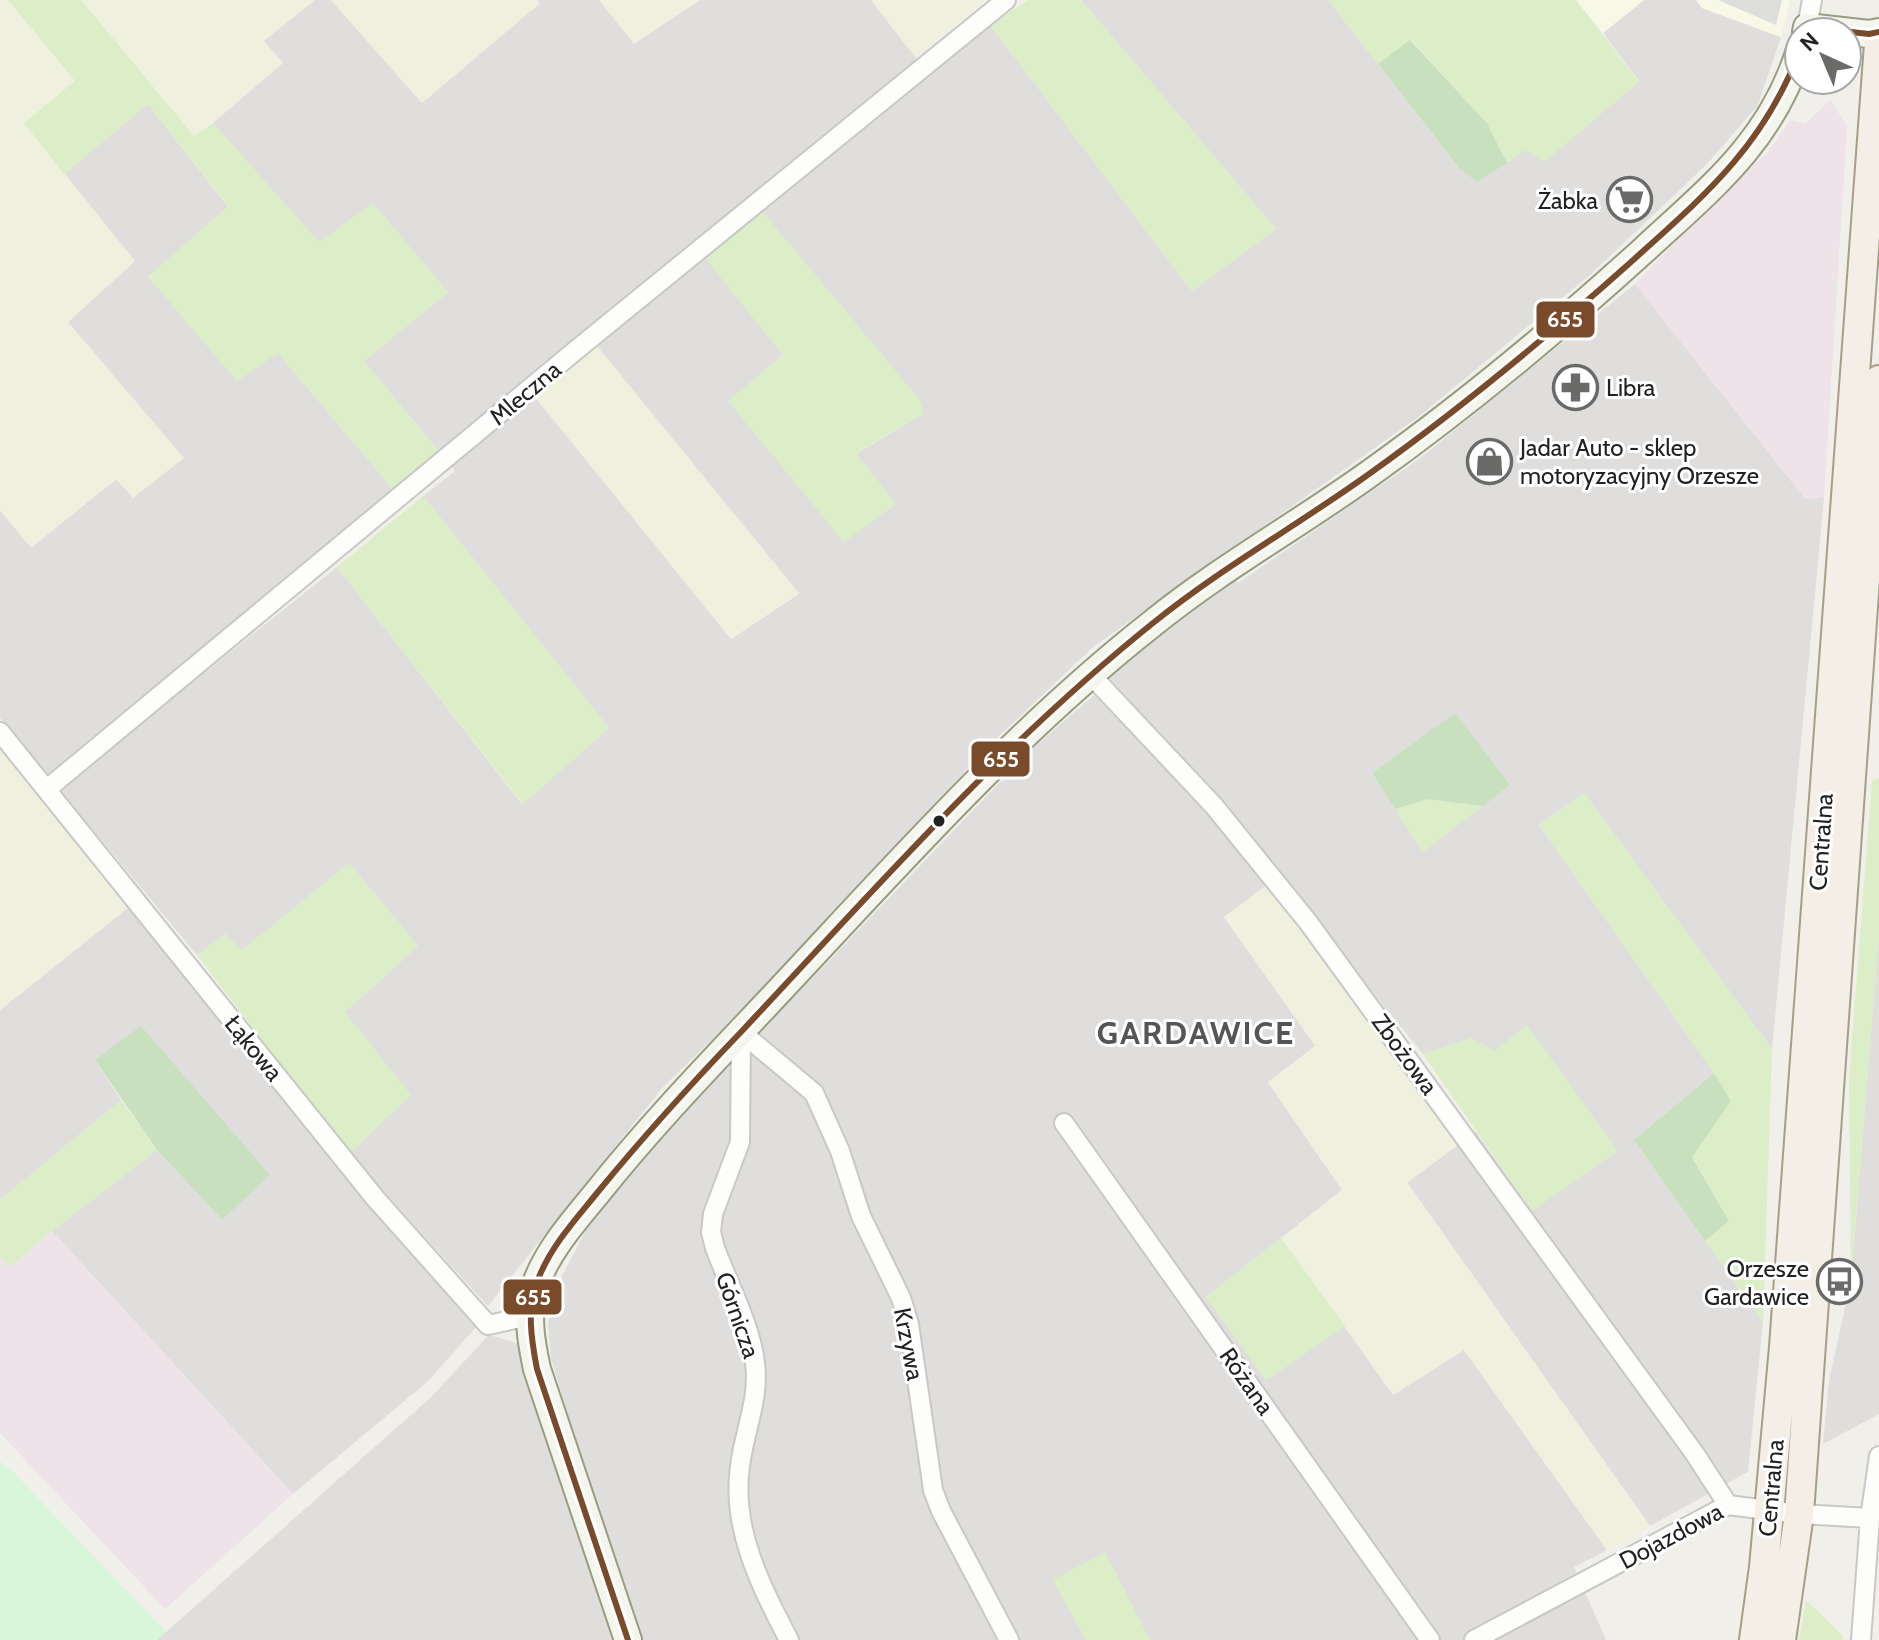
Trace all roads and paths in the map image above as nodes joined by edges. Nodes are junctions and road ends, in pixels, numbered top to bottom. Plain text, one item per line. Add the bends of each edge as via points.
1 (997, 3) edge
2 (1879, 44) edge
3 (1783, 93) edge
4 (1879, 380) edge
5 (1090, 674) junction
6 (0, 732) edge
7 (47, 789) junction
8 (741, 1032) junction
9 (1064, 1123) dead end
10 (529, 1316) junction
11 (1879, 1456) edge
12 (1728, 1505) junction
13 (1769, 1510) junction
14 (1799, 1514) junction
15 (1870, 1518) junction
16 (628, 1640) edge
17 (789, 1640) edge
18 (1009, 1640) edge
19 (1430, 1640) edge
20 (1474, 1640) edge
21 (1754, 1640) edge
22 (1781, 1640) edge
23 (1861, 1640) edge

1 - 7 street, Mleczna
2 - 13 main road, Centralna
3 - 5 street via 1743,154 1553,331 1462,406 1220,573
4 - 14 main road, Centralna
5 - 8 street via 1018,739
5 - 12 street, Zbożowa via 1214,806 1308,922
6 - 7 street, Łąkowa
7 - 10 street, Łąkowa via 441,1275 488,1325
8 - 10 street via 665,1112 566,1232 535,1286
8 - 17 street, Górnicza via 740,1142 711,1232 756,1366 740,1465 740,1517 765,1593
8 - 18 street, Krzywa via 814,1093 830,1124 861,1216 909,1324 933,1490
9 - 19 street, Różana
10 - 16 street via 537,1369
11 - 15 street
12 - 13 street, Dojazdowa
12 - 20 street, Dojazdowa
13 - 14 street, Dojazdowa
13 - 21 main road, Centralna
14 - 15 street, Dojazdowa
14 - 22 main road, Centralna
15 - 23 street

